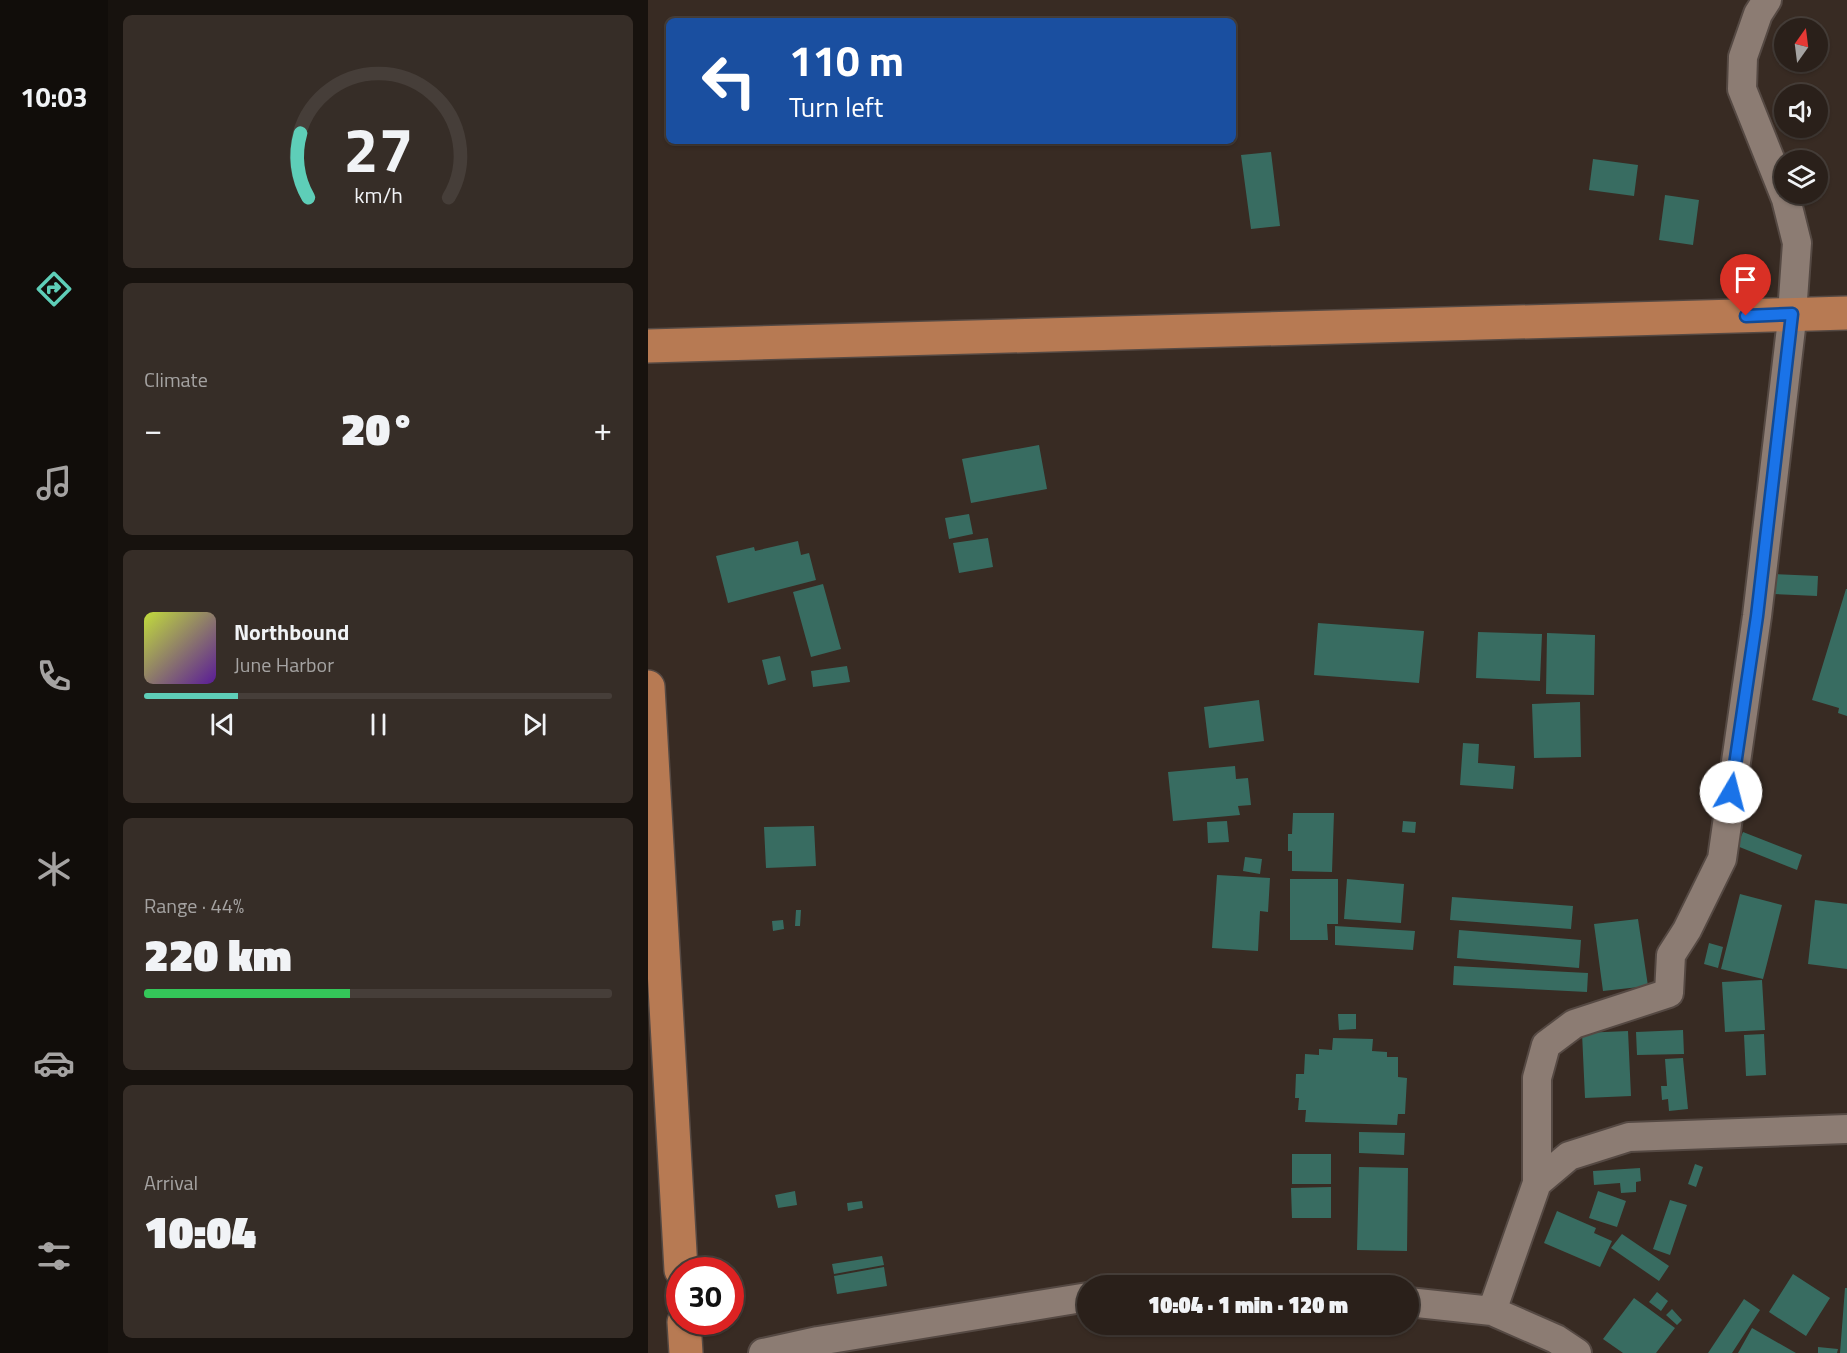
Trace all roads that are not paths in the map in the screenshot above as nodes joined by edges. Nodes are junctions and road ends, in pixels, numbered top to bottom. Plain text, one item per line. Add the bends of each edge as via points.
1 (1767, 0) edge
2 (1847, 313) edge
3 (1792, 314) junction
4 (648, 346) edge
5 (648, 687) edge
6 (1847, 1129) edge
7 (1536, 1183) junction
8 (680, 1257) edge
9 (1077, 1299) edge
10 (1419, 1303) edge
11 (1492, 1311) junction
12 (685, 1335) edge
13 (686, 1353) edge
14 (763, 1353) edge
15 (1577, 1353) edge

1 - 3 street via 1743,57 1742,89 1786,200 1797,243
2 - 3 main road
3 - 4 main road
3 - 7 street via 1757,616 1722,859 1671,955 1669,993 1574,1024 1546,1045 1537,1078
5 - 8 main road
6 - 7 street via 1629,1137 1569,1156
7 - 11 street
9 - 14 street
10 - 11 street
11 - 15 street via 1556,1339
12 - 13 main road

